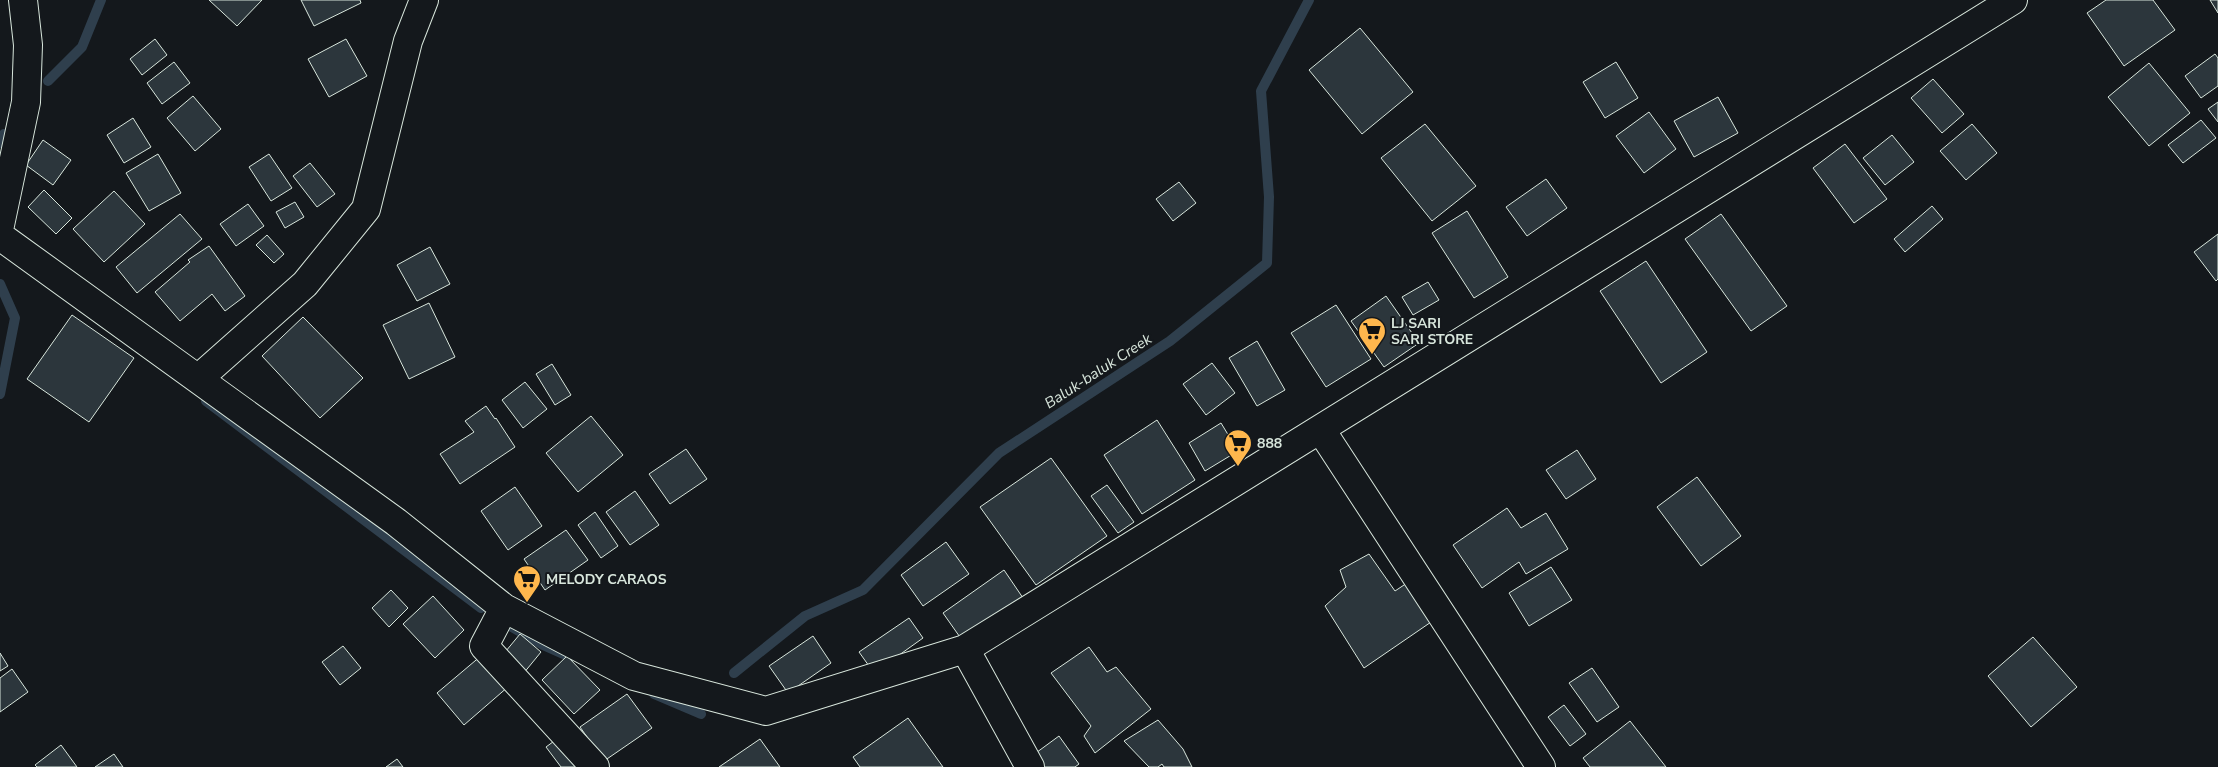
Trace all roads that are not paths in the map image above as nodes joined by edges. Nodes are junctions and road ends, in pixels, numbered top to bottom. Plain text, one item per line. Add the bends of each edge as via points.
1 (23, 0) edge
2 (424, 0) edge
3 (2013, 0) edge
4 (0, 225) edge
5 (0, 236) edge
6 (198, 379) junction
7 (1321, 430) junction
8 (504, 608) junction
9 (965, 650) junction
10 (595, 767) edge
11 (1030, 767) edge
12 (1541, 767) edge

1 - 4 street via 28,45 26,102
2 - 6 street via 408,41 366,209 305,284
3 - 7 street
5 - 6 street
6 - 8 street via 396,522
7 - 9 street
7 - 12 street
8 - 9 street via 634,676 766,710
8 - 10 street via 484,646
9 - 11 street

